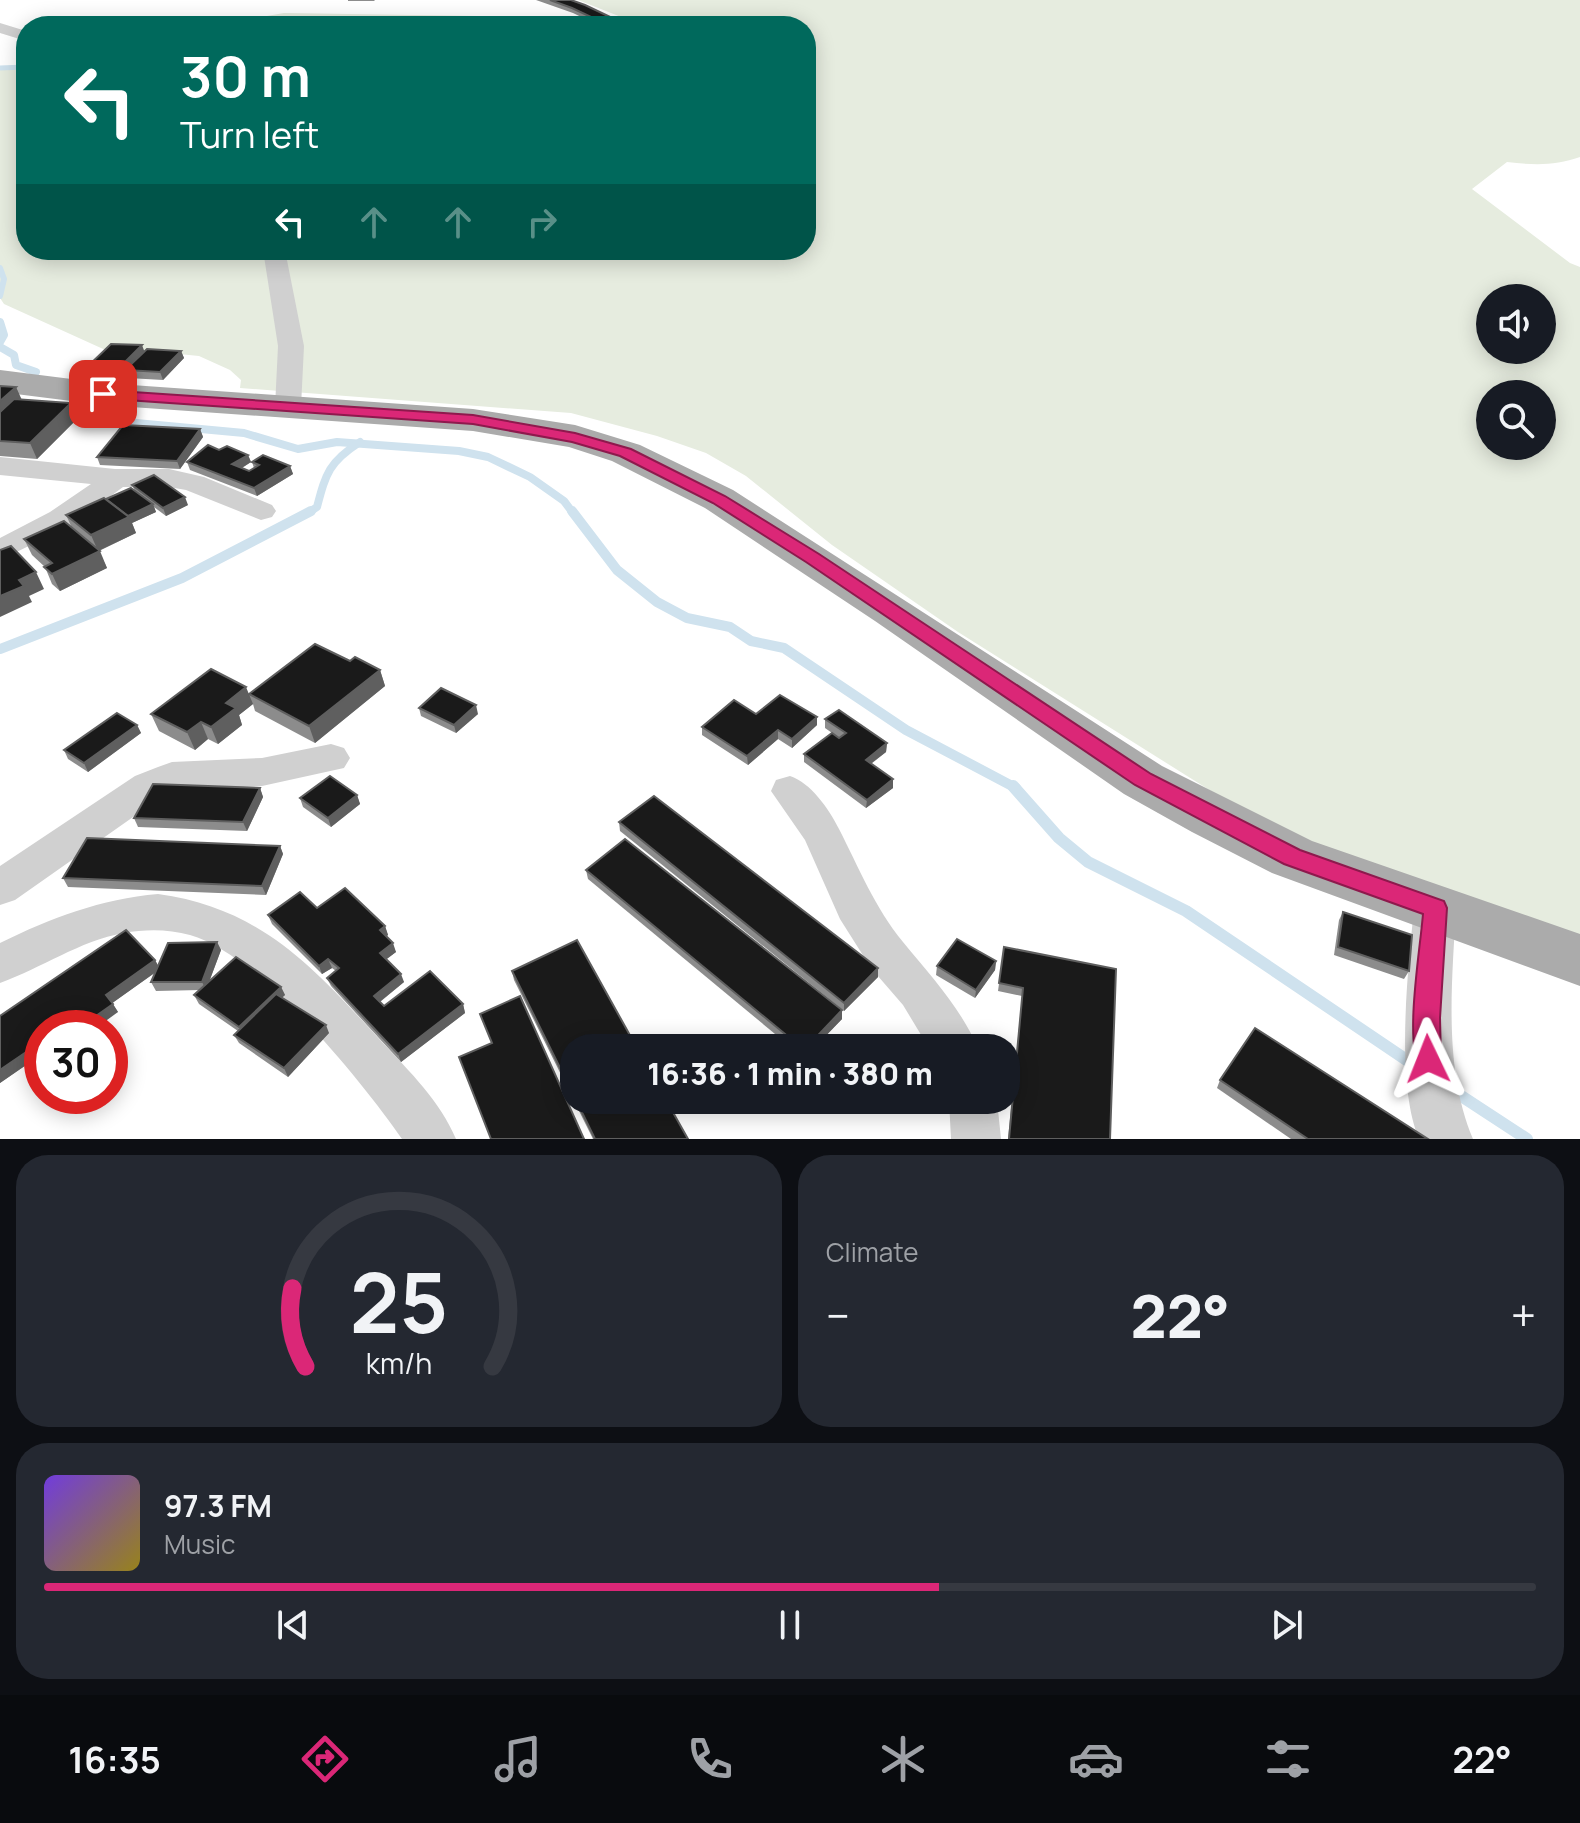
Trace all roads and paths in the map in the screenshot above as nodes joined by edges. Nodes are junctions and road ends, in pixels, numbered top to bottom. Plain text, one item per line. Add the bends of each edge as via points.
1 (276, 260) edge
2 (0, 381) edge
3 (288, 407) junction
4 (0, 466) edge
5 (115, 478) junction
6 (261, 511) dead end
7 (0, 550) edge
8 (331, 758) dead end
9 (790, 791) dead end
10 (0, 888) edge
11 (1435, 908) junction
12 (1580, 960) edge
13 (0, 964) edge
14 (946, 1034) edge
15 (1436, 1099) edge
16 (974, 1114) edge
17 (431, 1139) edge
18 (976, 1139) edge

1 - 3 street via 291,346
2 - 3 main road
3 - 11 main road via 473,420 575,437 626,453 719,499 1157,787 1292,857
4 - 5 street
5 - 6 street via 194,483
5 - 7 street via 58,520
8 - 10 street via 262,772 160,781
9 - 14 street via 821,832 855,906
11 - 12 main road
11 - 15 street via 1427,1018
13 - 17 street via 82,927 126,914 160,913 219,926 280,965 320,1005 417,1115
16 - 18 street

